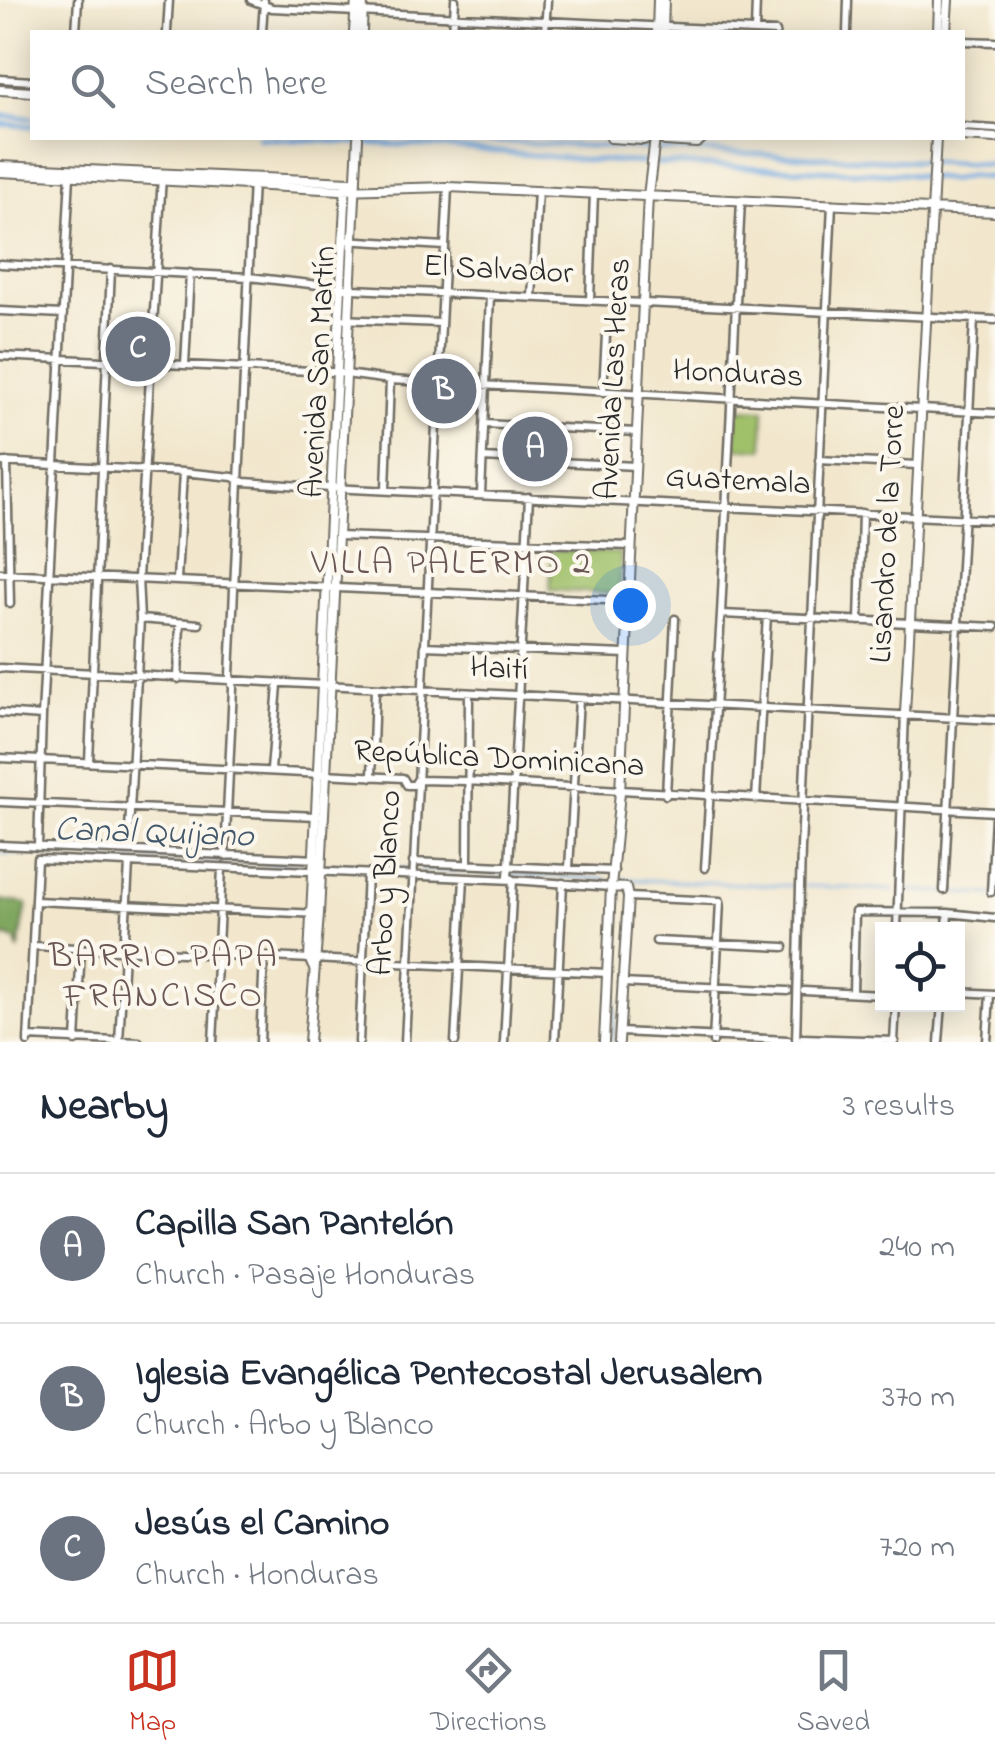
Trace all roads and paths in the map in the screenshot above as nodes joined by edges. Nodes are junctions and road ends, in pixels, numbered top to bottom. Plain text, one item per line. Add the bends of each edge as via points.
1 (78, 0) edge
2 (170, 0) edge
3 (251, 0) edge
4 (360, 0) edge
5 (455, 0) edge
6 (547, 0) edge
7 (661, 0) edge
8 (756, 0) edge
9 (848, 0) edge
10 (939, 0) edge
11 (948, 0) edge
12 (264, 2) edge
13 (359, 13) junction
14 (454, 18) junction
15 (546, 20) junction
16 (660, 29) edge
17 (76, 30) edge
18 (168, 30) edge
19 (262, 30) edge
20 (358, 30) edge
21 (454, 30) edge
22 (546, 30) edge
23 (691, 30) edge
24 (754, 30) edge
25 (847, 30) edge
26 (938, 30) edge
27 (946, 30) edge
28 (965, 40) edge
29 (995, 42) edge
30 (0, 79) edge
31 (30, 80) edge
32 (0, 90) edge
33 (30, 92) edge
34 (965, 127) edge
35 (995, 128) edge
36 (965, 136) edge
37 (995, 138) edge
38 (358, 140) edge
39 (654, 140) edge
40 (658, 140) edge
41 (701, 140) edge
42 (938, 140) edge
43 (0, 169) edge
44 (70, 172) junction
45 (162, 178) junction
46 (253, 182) junction
47 (352, 186) junction
48 (448, 187) junction
49 (538, 191) junction
50 (594, 193) junction
51 (648, 196) junction
52 (741, 200) junction
53 (832, 204) junction
54 (933, 209) junction
55 (995, 212) edge
56 (347, 241) junction
57 (445, 246) junction
58 (0, 264) edge
59 (65, 267) junction
60 (110, 269) junction
61 (156, 271) junction
62 (190, 273) junction
63 (249, 276) junction
64 (345, 287) junction
65 (442, 293) junction
66 (490, 296) junction
67 (532, 297) junction
68 (590, 300) junction
69 (643, 302) junction
70 (735, 307) junction
71 (0, 310) edge
72 (826, 312) junction
73 (63, 314) junction
74 (926, 318) junction
75 (343, 319) junction
76 (974, 320) junction
77 (995, 320) edge
78 (441, 323) junction
79 (606, 335) dead end
80 (0, 356) edge
81 (61, 358) junction
82 (106, 361) junction
83 (150, 363) junction
84 (185, 364) junction
85 (244, 368) junction
86 (340, 374) junction
87 (390, 380) junction
88 (438, 383) junction
89 (486, 386) junction
90 (603, 392) junction
91 (639, 395) junction
92 (730, 399) junction
93 (822, 404) junction
94 (921, 409) junction
95 (968, 411) junction
96 (995, 412) edge
97 (485, 424) junction
98 (637, 432) junction
99 (482, 458) junction
100 (819, 460) junction
101 (3, 462) edge
102 (54, 465) junction
103 (917, 465) junction
104 (636, 466) junction
105 (101, 468) junction
106 (145, 470) junction
107 (183, 472) junction
108 (239, 480) junction
109 (335, 488) junction
110 (386, 489) junction
111 (432, 492) junction
112 (480, 495) junction
113 (529, 497) junction
114 (634, 501) junction
115 (725, 506) junction
116 (816, 511) junction
117 (862, 513) junction
118 (914, 516) junction
119 (964, 518) junction
120 (995, 520) edge
121 (332, 535) junction
122 (430, 538) junction
123 (526, 542) junction
124 (632, 546) junction
125 (0, 573) edge
126 (10, 573) junction
127 (50, 573) junction
128 (96, 575) junction
129 (138, 578) junction
130 (177, 580) junction
131 (234, 583) junction
132 (330, 588) junction
133 (427, 592) junction
134 (524, 596) junction
135 (629, 600) junction
136 (10, 604) dead end
137 (721, 614) junction
138 (767, 616) junction
139 (812, 618) junction
140 (140, 619) junction
141 (675, 620) dead end
142 (859, 620) junction
143 (180, 622) junction
144 (199, 624) dead end
145 (910, 624) junction
146 (958, 626) junction
147 (995, 627) edge
148 (424, 646) junction
149 (521, 650) junction
150 (626, 654) junction
151 (0, 668) edge
152 (44, 671) junction
153 (93, 674) junction
154 (136, 676) junction
155 (178, 678) junction
156 (232, 681) junction
157 (278, 685) junction
158 (326, 686) junction
159 (375, 689) junction
160 (422, 692) junction
161 (469, 693) junction
162 (520, 696) junction
163 (579, 698) junction
164 (624, 700) junction
165 (673, 702) junction
166 (715, 704) junction
167 (762, 706) junction
168 (807, 709) junction
169 (0, 713) edge
170 (905, 713) junction
171 (42, 716) junction
172 (954, 718) junction
173 (995, 720) edge
174 (0, 758) edge
175 (41, 760) junction
176 (89, 761) junction
177 (133, 764) junction
178 (229, 769) junction
179 (271, 770) junction
180 (322, 774) junction
181 (372, 777) junction
182 (417, 780) junction
183 (467, 782) junction
184 (515, 786) junction
185 (576, 789) junction
186 (620, 792) junction
187 (666, 795) junction
188 (709, 798) junction
189 (756, 800) junction
190 (0, 802) edge
191 (803, 802) junction
192 (39, 804) junction
193 (901, 808) junction
194 (131, 809) junction
195 (948, 810) junction
196 (226, 812) junction
197 (995, 815) edge
198 (319, 816) junction
199 (0, 845) edge
200 (38, 847) junction
201 (128, 850) junction
202 (224, 856) junction
203 (317, 858) junction
204 (413, 862) junction
205 (129, 864) junction
206 (468, 864) junction
207 (570, 868) junction
208 (705, 868) dead end
209 (222, 869) junction
210 (614, 871) junction
211 (316, 872) junction
212 (509, 873) junction
213 (367, 874) junction
214 (412, 876) junction
215 (464, 878) junction
216 (563, 883) junction
217 (611, 887) junction
218 (944, 890) dead end
219 (627, 892) junction
220 (991, 892) dead end
221 (35, 901) junction
222 (127, 905) junction
223 (220, 910) junction
224 (897, 912) junction
225 (948, 913) junction
226 (315, 914) junction
227 (995, 918) edge
228 (897, 922) edge
229 (947, 922) edge
230 (656, 941) dead end
231 (716, 944) junction
232 (34, 946) junction
233 (784, 947) dead end
234 (81, 948) junction
235 (126, 950) junction
236 (218, 954) junction
237 (264, 956) junction
238 (363, 961) junction
239 (312, 962) junction
240 (408, 963) junction
241 (459, 966) junction
242 (508, 968) junction
243 (558, 970) junction
244 (608, 972) junction
245 (622, 983) junction
246 (716, 987) junction
247 (788, 991) dead end
248 (804, 991) dead end
249 (965, 992) edge
250 (853, 994) junction
251 (875, 994) edge
252 (992, 994) edge
253 (896, 1012) edge
254 (941, 1012) edge
255 (620, 1037) edge
256 (28, 1039) edge
257 (714, 1039) edge
258 (76, 1040) edge
259 (795, 1040) edge
260 (119, 1042) edge
261 (139, 1042) edge
262 (213, 1042) edge
263 (260, 1042) edge
264 (309, 1042) edge
265 (358, 1042) edge
266 (405, 1042) edge
267 (455, 1042) edge
268 (504, 1042) edge
269 (555, 1042) edge
270 (604, 1042) edge
271 (894, 1042) edge
272 (939, 1042) edge
273 (987, 1042) edge

1 - 17 street
2 - 18 street
3 - 12 street
4 - 13 main road
5 - 14 street
6 - 15 street
7 - 16 main road
8 - 24 street
9 - 25 street
10 - 26 main road
11 - 27 main road
12 - 13 street via 272,8
12 - 19 street
13 - 14 street
13 - 20 main road
14 - 15 street
14 - 21 street
15 - 16 street
15 - 22 street
16 - 23 street
28 - 29 street
30 - 31 street
32 - 33 main road
34 - 35 street
36 - 37 main road
38 - 47 main road, Avenida San Martín
39 - 51 main road, Avenida Las Heras
40 - 41 main road
42 - 54 main road, Lisandro de la Torre
43 - 44 main road
44 - 45 main road
44 - 59 street
45 - 46 main road
45 - 61 street
46 - 47 main road
46 - 63 street
47 - 48 main road
47 - 56 main road, Avenida San Martín
48 - 49 main road
48 - 57 street, Arbo y Blanco
49 - 50 main road
49 - 67 street
50 - 51 main road
50 - 68 street
51 - 52 main road
51 - 69 main road, Avenida Las Heras
52 - 53 main road
52 - 70 street
53 - 54 main road
53 - 72 street
54 - 55 main road
54 - 74 main road, Lisandro de la Torre
56 - 57 street
56 - 64 main road, Avenida San Martín
57 - 65 street, Arbo y Blanco
58 - 59 street, El Salvador
59 - 60 street, El Salvador
59 - 73 street
60 - 61 street, El Salvador
60 - 82 street
61 - 62 street, El Salvador
61 - 83 street
62 - 63 street, El Salvador
62 - 84 street
63 - 64 street, El Salvador
63 - 85 street
64 - 65 street, El Salvador
64 - 75 main road, Avenida San Martín
65 - 66 street, El Salvador
65 - 78 street, Arbo y Blanco
66 - 67 street, El Salvador
66 - 89 street
67 - 68 street, El Salvador
68 - 69 street, El Salvador
69 - 70 street, El Salvador
69 - 91 main road, Avenida Las Heras
70 - 72 street, El Salvador
70 - 92 street
71 - 73 street
72 - 74 street, El Salvador
72 - 93 street
73 - 81 street
74 - 76 street, El Salvador
74 - 94 main road, Lisandro de la Torre
75 - 78 street
75 - 86 main road, Avenida San Martín
76 - 77 street, El Salvador
76 - 95 street
78 - 88 street, Arbo y Blanco
79 - 90 street
80 - 81 street, Honduras
81 - 82 street, Honduras
81 - 102 street
82 - 83 street, Honduras
82 - 105 street
83 - 84 street, Honduras
83 - 106 street
84 - 85 street, Honduras
85 - 86 street, Honduras
85 - 108 street
86 - 87 street, Honduras
86 - 109 main road, Avenida San Martín
87 - 88 street, Honduras
87 - 110 street
88 - 89 street, Honduras
88 - 111 street, Arbo y Blanco
89 - 90 street, Honduras
89 - 97 street
90 - 91 street, Honduras
91 - 92 street, Honduras
91 - 98 main road, Avenida Las Heras
92 - 93 street, Honduras
92 - 115 street
93 - 94 street, Honduras
93 - 100 street
94 - 95 street, Honduras
94 - 103 main road, Lisandro de la Torre
95 - 96 street, Honduras
95 - 119 street
97 - 98 street
97 - 99 street
98 - 104 main road, Avenida Las Heras
99 - 104 street
99 - 112 street
100 - 103 street
100 - 116 street
101 - 102 street, Guatemala
101 - 126 street
102 - 105 street, Guatemala
102 - 127 street
103 - 118 main road, Lisandro de la Torre
104 - 114 main road, Avenida Las Heras
105 - 106 street, Guatemala
105 - 128 street
106 - 107 street, Guatemala
106 - 129 street
107 - 108 street, Guatemala
107 - 130 street
108 - 109 street, Guatemala
108 - 131 street
109 - 110 street, Guatemala
109 - 121 main road, Avenida San Martín
110 - 111 street, Guatemala
111 - 112 street, Guatemala
111 - 122 street, Arbo y Blanco
112 - 113 street, Guatemala
113 - 114 street, Guatemala
113 - 123 street
114 - 115 street, Guatemala
114 - 124 main road, Avenida Las Heras
115 - 116 street, Guatemala
115 - 137 street
116 - 117 street, Guatemala
116 - 139 street
117 - 118 street, Guatemala
117 - 142 street
118 - 119 street, Guatemala
118 - 145 main road, Lisandro de la Torre
119 - 120 street, Guatemala
119 - 146 street
121 - 122 street
121 - 132 main road, Avenida San Martín
122 - 123 street
122 - 133 street, Arbo y Blanco
123 - 124 street
123 - 134 street
124 - 135 main road, Avenida Las Heras
125 - 126 street
126 - 127 street
126 - 136 street
127 - 128 street
127 - 152 street
128 - 129 street
128 - 153 street
129 - 130 street
129 - 140 street
130 - 131 street
131 - 132 street
131 - 156 street
132 - 133 street
132 - 158 main road, Avenida San Martín
133 - 134 street
133 - 148 street, Arbo y Blanco
134 - 135 street
134 - 149 street
135 - 150 main road, Avenida Las Heras
137 - 138 street
137 - 166 street
138 - 139 street
138 - 167 street
139 - 142 street
139 - 168 street
140 - 143 street
140 - 154 street
141 - 165 street
142 - 145 street
143 - 144 street
143 - 155 street
145 - 146 street
145 - 170 main road, Lisandro de la Torre
146 - 147 street
146 - 172 street
148 - 149 street
148 - 160 street, Arbo y Blanco
149 - 150 street
149 - 162 street
150 - 164 main road, Avenida Las Heras
151 - 152 street, Haití
152 - 153 street, Haití
152 - 171 street
153 - 154 street, Haití
153 - 176 street
154 - 155 street, Haití
154 - 177 street
155 - 156 street, Haití
156 - 157 street, Haití
156 - 178 street
157 - 158 street, Haití
157 - 179 street
158 - 159 street, Haití
158 - 180 main road, Avenida San Martín
159 - 160 street, Haití
159 - 181 street
160 - 161 street, Haití
160 - 182 street, Arbo y Blanco
161 - 162 street, Haití
161 - 183 street
162 - 163 street, Haití
162 - 184 street
163 - 164 street, Haití
163 - 185 street
164 - 165 street, Haití
164 - 186 main road, Avenida Las Heras
165 - 166 street, Haití
165 - 187 street
166 - 167 street, Haití
166 - 188 street
167 - 168 street, Haití
167 - 189 street
168 - 170 street, Haití
168 - 191 street
169 - 171 street
170 - 172 street, Haití
170 - 193 street, Lisandro de la Torre
171 - 175 street
172 - 173 street, Haití
172 - 195 street
174 - 175 street, República Dominicana
175 - 176 street, República Dominicana
175 - 192 street
176 - 177 street, República Dominicana
177 - 178 street, República Dominicana
177 - 194 street
178 - 179 street, República Dominicana
178 - 196 street
179 - 180 street, República Dominicana
180 - 181 street, República Dominicana
180 - 198 main road, Avenida San Martín
181 - 182 street, República Dominicana via 403,778 407,785
182 - 183 street, República Dominicana
182 - 204 street, Arbo y Blanco
183 - 184 street, República Dominicana
183 - 206 street
184 - 185 street, República Dominicana
184 - 212 street
185 - 186 street, República Dominicana
185 - 207 street
186 - 187 street, República Dominicana
186 - 210 main road, Avenida Las Heras
187 - 188 street, República Dominicana
188 - 189 street, República Dominicana
188 - 208 street
189 - 191 street, República Dominicana
190 - 192 street
191 - 193 street, República Dominicana
191 - 259 street
192 - 194 street
192 - 200 street
193 - 195 street, República Dominicana
193 - 224 street, Lisandro de la Torre
194 - 196 street
194 - 201 street
195 - 197 street, República Dominicana
195 - 218 street
196 - 198 street
196 - 202 street
197 - 220 street
198 - 203 main road, Avenida San Martín
199 - 200 street
200 - 201 street
201 - 202 street
202 - 203 street
203 - 211 main road, Avenida San Martín
204 - 206 street
204 - 214 street, Arbo y Blanco
205 - 209 street
205 - 221 street via 37,858
205 - 222 street
206 - 212 street
207 - 210 street
207 - 212 street
209 - 211 street
209 - 223 street
210 - 217 main road, Avenida Las Heras
211 - 213 street
211 - 226 main road, Avenida San Martín
212 - 215 street
212 - 216 street
212 - 242 street
213 - 214 street
213 - 238 street
214 - 215 street
214 - 240 street, Arbo y Blanco
215 - 241 street
216 - 217 street
216 - 243 street
217 - 219 main road
217 - 244 main road, Avenida Las Heras
219 - 231 street via 720,901
219 - 245 main road
221 - 222 street
221 - 232 street
222 - 223 street
222 - 235 street
223 - 226 street
223 - 236 street
224 - 225 street
224 - 228 street, Lisandro de la Torre
224 - 250 street via 855,912
225 - 227 street
225 - 229 street
226 - 239 main road, Avenida San Martín
230 - 231 street
231 - 233 street
231 - 246 street
232 - 234 street
232 - 256 street
234 - 235 street
234 - 258 street
235 - 236 street
235 - 260 street
236 - 237 street
236 - 262 street
237 - 239 street
237 - 263 street
238 - 239 street
238 - 240 street
238 - 265 street
239 - 264 main road, Avenida San Martín
240 - 241 street
240 - 266 street, Arbo y Blanco
241 - 242 street
241 - 267 street
242 - 243 street
242 - 268 street
243 - 244 street
243 - 269 street
244 - 270 main road, Avenida Las Heras
245 - 246 street
245 - 255 main road
246 - 247 street
246 - 257 street
248 - 250 street
249 - 252 street
250 - 251 street
252 - 273 street
253 - 271 street
254 - 272 street
255 - 257 street
256 - 258 street
257 - 259 street
258 - 260 street
259 - 271 street
260 - 261 street

